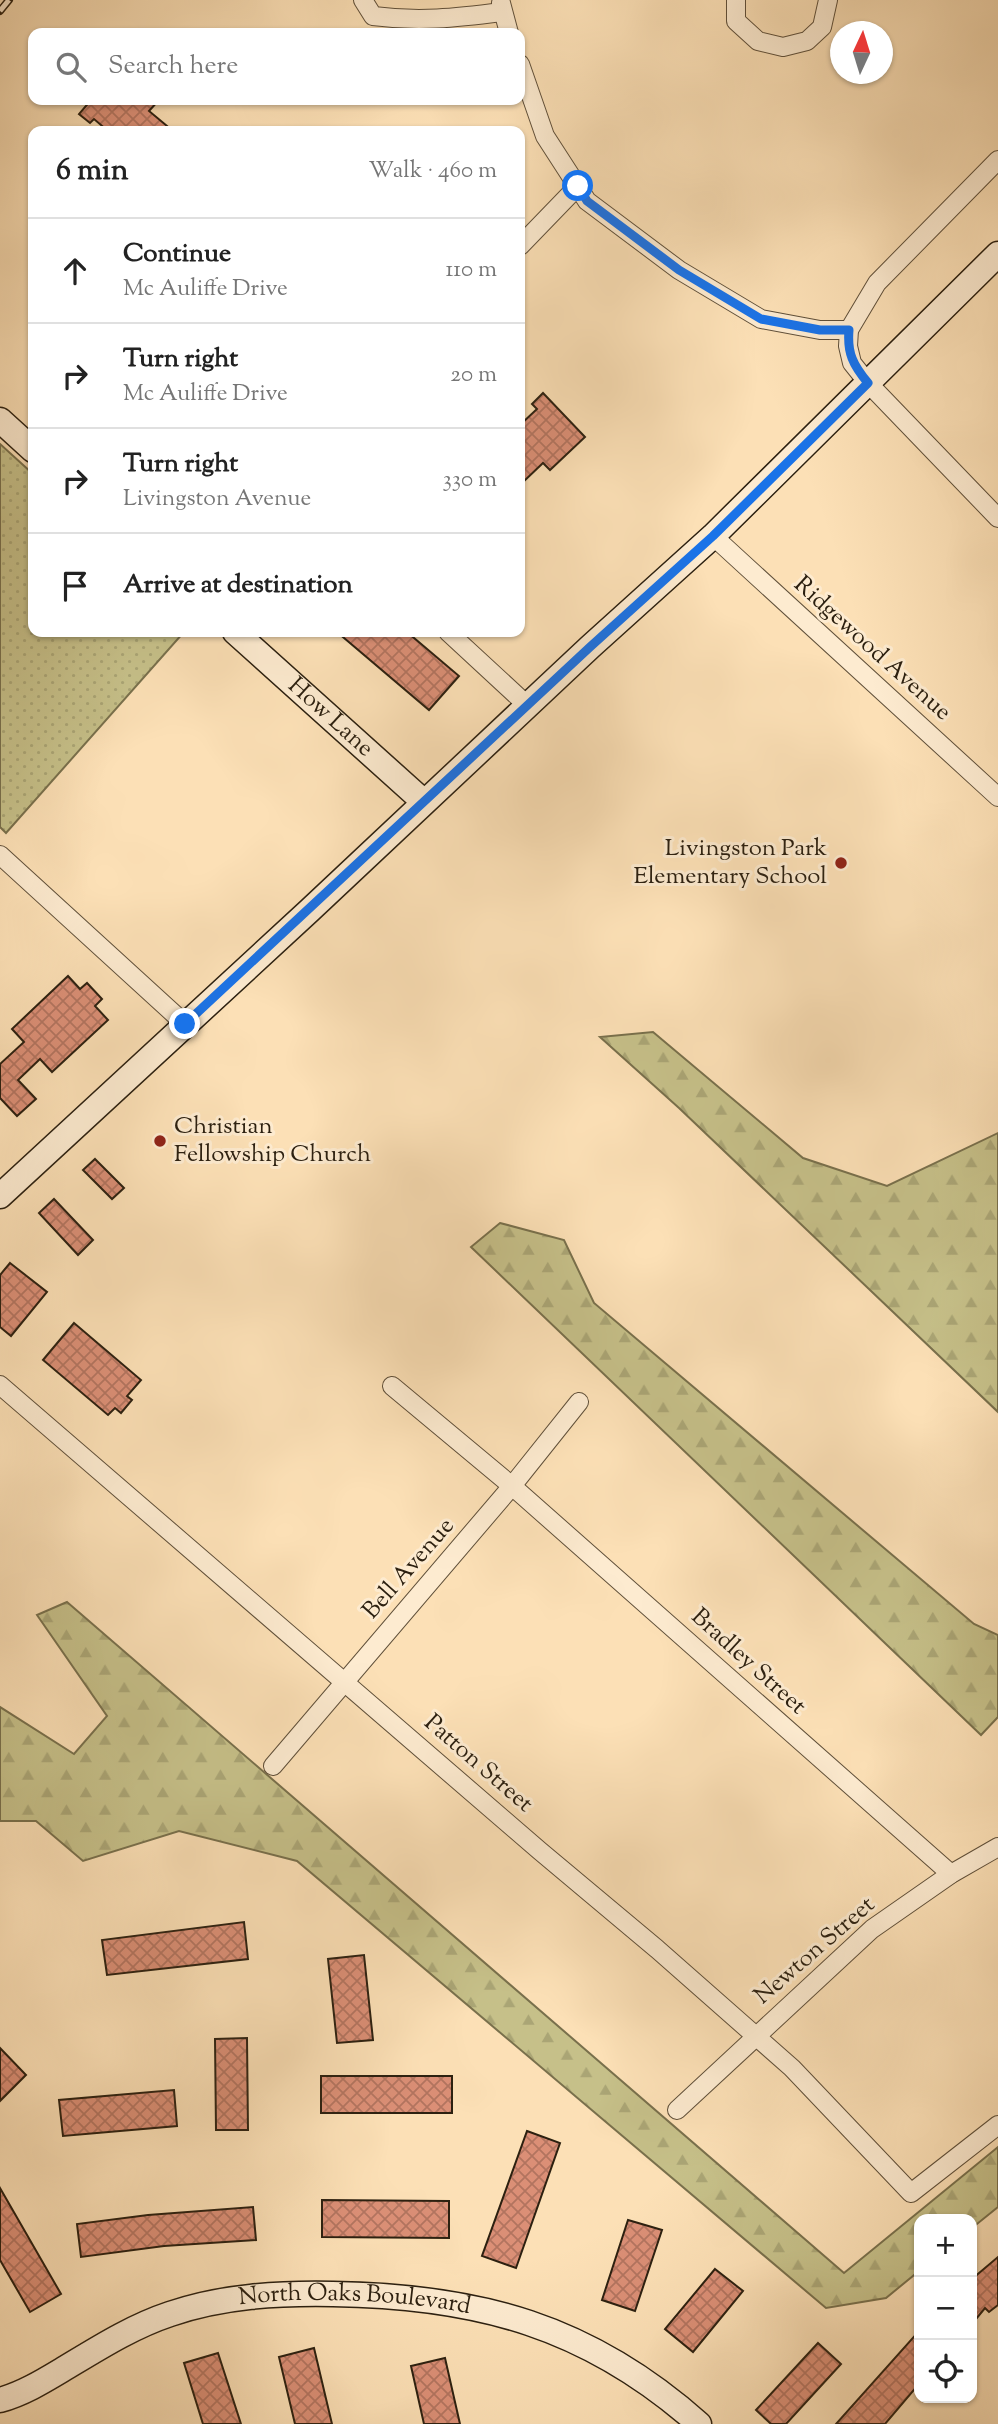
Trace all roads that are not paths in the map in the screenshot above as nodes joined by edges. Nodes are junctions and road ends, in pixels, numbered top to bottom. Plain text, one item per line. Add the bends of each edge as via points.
1 (363, 0) edge
2 (736, 0) edge
3 (828, 0) edge
4 (501, 6) edge
5 (508, 28) edge
6 (525, 78) edge
7 (998, 160) edge
8 (578, 186) junction
9 (525, 241) edge
10 (998, 254) edge
11 (849, 330) junction
12 (868, 383) junction
13 (0, 420) edge
14 (28, 445) edge
15 (998, 518) edge
16 (713, 536) junction
17 (241, 637) edge
18 (453, 637) edge
19 (527, 705) junction
20 (998, 797) edge
21 (424, 803) junction
22 (0, 855) edge
23 (185, 1024) junction
24 (0, 1196) edge
25 (0, 1385) edge
26 (392, 1387) dead end
27 (579, 1402) dead end
28 (512, 1486) junction
29 (345, 1681) junction
30 (273, 1766) dead end
31 (998, 1847) edge
32 (951, 1874) junction
33 (755, 2036) junction
34 (677, 2110) dead end
35 (998, 2125) edge
36 (0, 2400) edge
37 (699, 2424) edge

1 - 4 street via 373,16 391,19 445,20
2 - 3 street via 736,21 758,41 783,47 807,41 822,27
4 - 5 street
6 - 8 street via 545,136
7 - 11 street via 877,283
8 - 9 street
8 - 11 street via 587,201 679,270 761,319 820,330
10 - 12 main road
11 - 12 street via 852,363
12 - 15 street
12 - 16 main road
13 - 14 main road
16 - 19 main road
16 - 20 street, Ridgewood Avenue
17 - 21 main road, How Lane
18 - 19 street
19 - 21 main road
21 - 23 main road
22 - 23 street
23 - 24 main road
25 - 29 street, Patton Street
26 - 28 street, Bradley Street
27 - 28 street, Bell Avenue
28 - 29 street, Bell Avenue
28 - 32 street, Bradley Street
29 - 30 street, Bell Avenue
29 - 33 street, Patton Street
31 - 32 street, Newton Street
32 - 33 street, Newton Street via 872,1929
33 - 34 street, Newton Street
33 - 35 street, Patton Street via 792,2068 911,2193
36 - 37 main road, North Oaks Boulevard via 36,2385 145,2323 193,2307 263,2295 370,2294 448,2301 534,2323 630,2370

